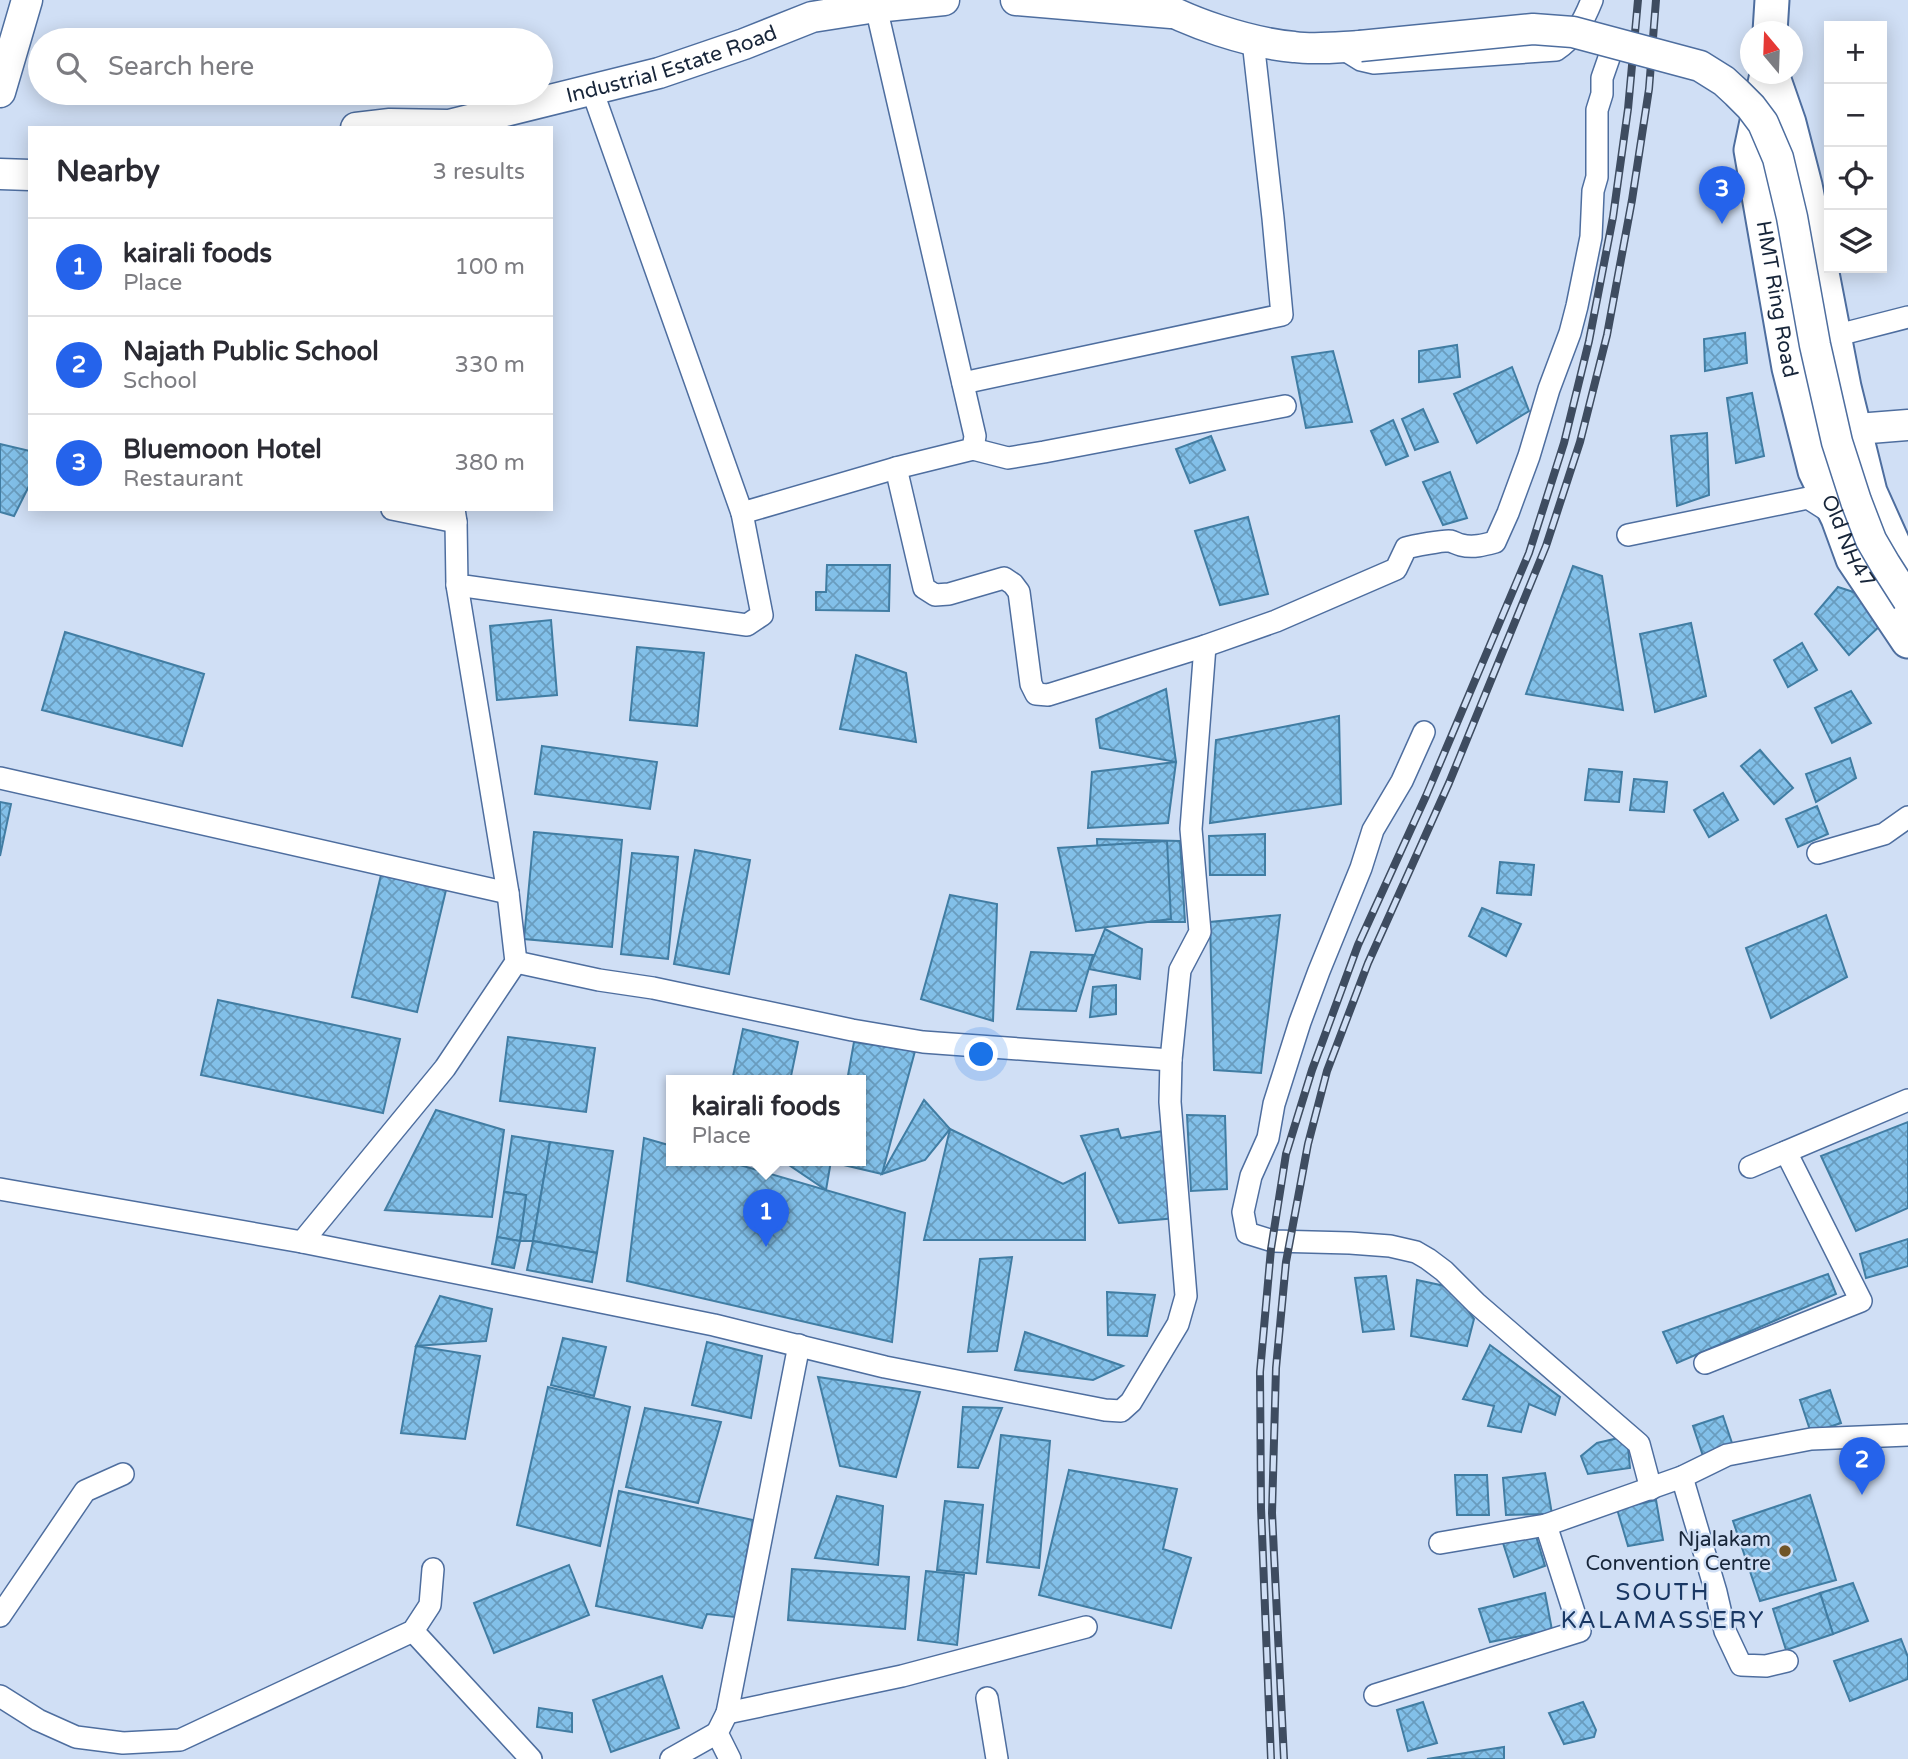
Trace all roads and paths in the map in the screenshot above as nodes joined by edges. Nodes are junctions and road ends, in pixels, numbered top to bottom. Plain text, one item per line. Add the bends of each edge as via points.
1 (944, 0) edge
2 (1016, 0) edge
3 (1592, 0) edge
4 (1772, 0) edge
5 (1160, 6) edge
6 (876, 7) junction
7 (15, 16) edge
8 (1771, 21) edge
9 (1253, 41) junction
10 (1350, 47) junction
11 (1610, 55) dead end
12 (1768, 84) edge
13 (1774, 84) edge
14 (592, 90) junction
15 (0, 93) edge
16 (553, 100) edge
17 (531, 105) edge
18 (390, 126) edge
19 (0, 174) edge
20 (28, 175) edge
21 (1908, 317) edge
22 (1834, 336) junction
23 (963, 383) junction
24 (1285, 406) dead end
25 (1908, 425) edge
26 (1855, 430) junction
27 (1805, 432) junction
28 (973, 449) junction
29 (896, 468) junction
30 (409, 511) edge
31 (742, 513) junction
32 (455, 516) edge
33 (1838, 517) junction
34 (1628, 535) dead end
35 (1908, 568) edge
36 (457, 584) junction
37 (1908, 600) edge
38 (1908, 641) edge
39 (1205, 646) junction
40 (1423, 732) dead end
41 (0, 778) edge
42 (1908, 817) edge
43 (1818, 853) dead end
44 (508, 893) junction
45 (516, 962) junction
46 (1171, 1060) junction
47 (1908, 1100) edge
48 (1786, 1152) junction
49 (1749, 1167) dead end
50 (0, 1189) edge
51 (302, 1242) junction
52 (799, 1345) junction
53 (1705, 1363) dead end
54 (1908, 1435) edge
55 (123, 1474) dead end
56 (1682, 1477) junction
57 (1651, 1489) junction
58 (1546, 1525) junction
59 (1440, 1543) dead end
60 (433, 1569) dead end
61 (0, 1616) edge
62 (1086, 1627) dead end
63 (414, 1630) junction
64 (1787, 1661) dead end
65 (1375, 1695) dead end
66 (0, 1696) edge
67 (987, 1698) dead end
68 (727, 1713) junction
69 (718, 1734) junction
70 (531, 1759) edge
71 (671, 1759) edge
72 (730, 1759) edge
73 (997, 1759) edge

1 - 6 main road, Industrial Estate Road
2 - 5 main road
3 - 10 street via 1584,21 1556,50 1374,63 1361,60
4 - 8 main road
5 - 9 main road
6 - 14 main road, Industrial Estate Road via 812,17 659,74
6 - 23 street
7 - 15 main road
9 - 10 main road via 1296,48
9 - 23 street via 1282,315
10 - 37 main road, bridge via 1533,29 1573,32 1700,66 1744,100 1763,124 1778,158 1815,345 1856,501 1871,540
11 - 39 street via 1597,110 1591,237 1577,306 1529,456 1495,542 1481,547 1449,541 1406,548 1396,569
12 - 27 main road, HMT Ring Road via 1751,150 1788,368
13 - 22 main road, HMT Ring Road via 1805,185
14 - 16 main road, Industrial Estate Road
14 - 31 street
17 - 18 main road, Industrial Estate Road via 449,125
19 - 20 main road
21 - 22 street
22 - 26 main road, HMT Ring Road
23 - 28 street via 975,436
24 - 28 street via 1007,458
25 - 26 main road
26 - 27 main road
26 - 35 main road, Old NH47 via 1870,492
27 - 33 main road, Old NH47 via 1815,471
28 - 29 street
29 - 31 street
29 - 39 street via 924,588 935,595 1004,578 1013,584 1019,592 1036,694 1048,695
30 - 32 street
31 - 36 street via 762,615 747,625
32 - 36 street
33 - 34 street via 1808,498
33 - 38 main road, Old NH47 via 1853,559
36 - 44 street
39 - 46 street via 1191,829 1200,932 1180,970
40 - 57 street via 1402,781 1373,830 1305,1010 1274,1104 1268,1138 1251,1176 1243,1212 1247,1233 1273,1241 1390,1246 1429,1259 1639,1444
41 - 44 street
42 - 43 street via 1884,834
44 - 45 street
45 - 46 street via 923,1042
45 - 51 street via 445,1068
46 - 52 street via 1170,1102 1186,1296 1178,1324 1121,1411 885,1367
47 - 48 street
48 - 49 street
48 - 53 street via 1861,1301
50 - 51 street
51 - 52 street
52 - 68 street
54 - 56 street via 1811,1439 1727,1455
55 - 61 street via 85,1490
56 - 57 street
56 - 64 street via 1725,1631 1741,1665
57 - 58 street
58 - 59 street
58 - 65 street via 1580,1631
60 - 63 street via 430,1605
62 - 68 street via 902,1676
63 - 66 street via 180,1740 123,1743 76,1737
63 - 70 street
67 - 73 street
68 - 69 street
69 - 71 street
69 - 72 street

